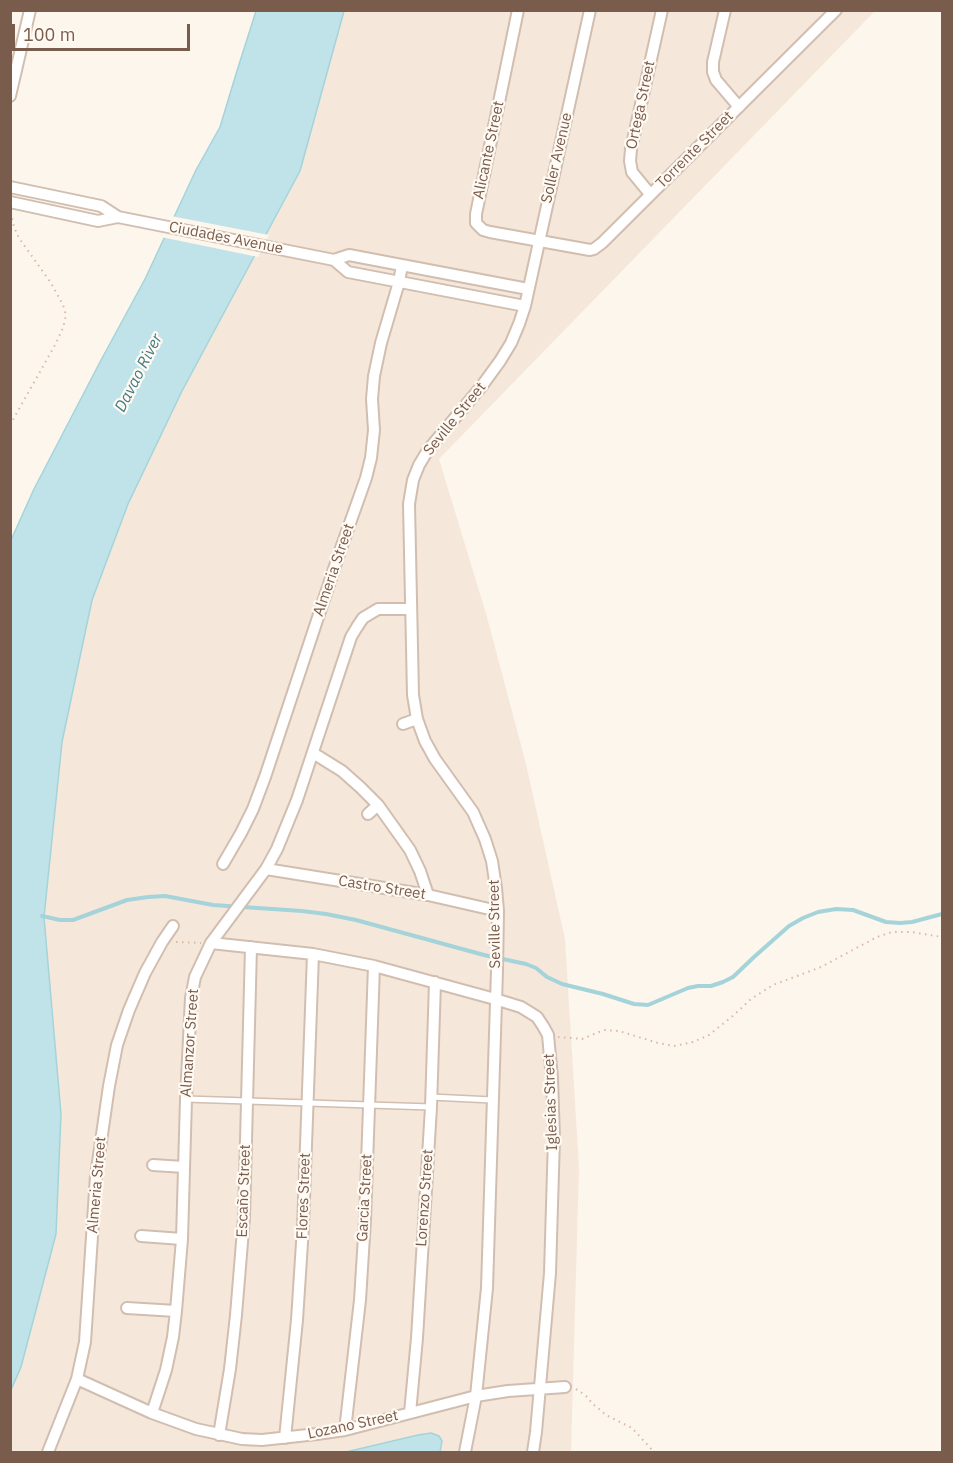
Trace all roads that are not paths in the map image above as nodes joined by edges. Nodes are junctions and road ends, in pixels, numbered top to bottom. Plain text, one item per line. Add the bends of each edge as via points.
1 (30, 10) edge
2 (518, 10) edge
3 (590, 10) edge
4 (662, 10) edge
5 (725, 10) edge
6 (836, 10) edge
7 (10, 96) edge
8 (739, 107) junction
9 (10, 186) edge
10 (650, 194) junction
11 (10, 202) edge
12 (121, 217) junction
13 (539, 241) junction
14 (330, 260) junction
15 (402, 265) junction
16 (399, 282) junction
17 (528, 289) junction
18 (525, 306) junction
19 (411, 609) junction
20 (417, 719) junction
21 (402, 724) dead end
22 (313, 753) junction
23 (378, 804) junction
24 (368, 814) dead end
25 (223, 864) dead end
26 (266, 869) junction
27 (428, 895) junction
28 (498, 911) junction
29 (173, 926) dead end
30 (211, 943) junction
31 (251, 947) junction
32 (313, 954) junction
33 (374, 966) junction
34 (435, 982) junction
35 (495, 999) junction
36 (186, 1099) junction
37 (493, 1100) junction
38 (247, 1101) junction
39 (431, 1102) junction
40 (308, 1103) junction
41 (369, 1105) junction
42 (153, 1165) dead end
43 (184, 1167) junction
44 (141, 1236) dead end
45 (182, 1239) junction
46 (127, 1308) dead end
47 (176, 1311) junction
48 (77, 1378) junction
49 (565, 1387) road end
50 (540, 1388) junction
51 (476, 1396) junction
52 (153, 1413) junction
53 (410, 1413) junction
54 (345, 1430) junction
55 (219, 1435) junction
56 (285, 1438) junction
57 (48, 1452) edge
58 (465, 1452) edge
59 (533, 1452) edge

1 - 7 street
2 - 13 street, Alicante Street via 475,219 483,230
3 - 13 street, Soller Avenue
4 - 10 street, Ortega Street via 630,161 632,172
5 - 8 street via 712,72
6 - 8 street, Torrente Street
8 - 10 street, Torrente Street
9 - 12 street, Ciudades Avenue via 101,206
10 - 13 street, Torrente Street via 594,249
11 - 12 street, Ciudades Avenue via 98,221
12 - 14 street, Ciudades Avenue
13 - 17 street, Soller Avenue
14 - 15 street, Ciudades Avenue via 349,255
14 - 16 street, Ciudades Avenue via 348,272
15 - 16 street, Almeria Street
15 - 17 street, Ciudades Avenue
16 - 18 street, Ciudades Avenue
16 - 25 street, Almeria Street via 374,375 374,430 366,478 266,777
17 - 18 street, Soller Avenue
18 - 19 street, Seville Street via 500,361 428,450 413,480 409,504
19 - 20 street, Seville Street
19 - 22 street, Almanzor Street via 378,609 363,618 351,637
20 - 21 street
20 - 28 street, Seville Street via 435,759 473,812 485,839
22 - 23 street via 342,771
22 - 26 street, Almanzor Street via 291,816
23 - 24 street
23 - 27 street via 410,850
26 - 27 street, Castro Street
26 - 30 street, Almanzor Street
27 - 28 street, Castro Street
28 - 35 street, Seville Street
29 - 48 street, Almeria Street via 145,973 117,1045 96,1176 85,1342
30 - 31 street, Iglesias Street
30 - 36 street, Almanzor Street via 195,977 191,998
31 - 32 street, Iglesias Street
31 - 38 street, Escaño Street
32 - 33 street, Iglesias Street
32 - 40 street, Flores Street
33 - 34 street, Iglesias Street
33 - 41 street, Garcia Street
34 - 35 street, Iglesias Street
34 - 39 street, Lorenzo Street
35 - 37 street, Seville Street
35 - 50 street, Iglesias Street via 530,1012 548,1035 554,1138 550,1273
36 - 38 lane
36 - 43 street, Almanzor Street
37 - 39 lane
37 - 51 street, Seville Street via 487,1288
38 - 40 lane
38 - 55 street, Escaño Street via 244,1218 236,1315
39 - 41 lane
39 - 53 street, Lorenzo Street
40 - 41 lane
40 - 56 street, Flores Street via 297,1320
41 - 54 street, Garcia Street via 360,1300
42 - 43 street
43 - 45 street, Almanzor Street
44 - 45 street
45 - 47 street, Almanzor Street
46 - 47 street
47 - 52 street, Almanzor Street via 166,1370
48 - 52 street, Lozano Street
48 - 57 street, Almeria Street
49 - 50 street, Lozano Street
50 - 51 street, Lozano Street
50 - 59 street, Iglesias Street
51 - 53 street, Lozano Street
51 - 58 street, Seville Street
52 - 55 street, Lozano Street
53 - 54 street, Lozano Street
54 - 56 street, Lozano Street
55 - 56 street, Lozano Street

